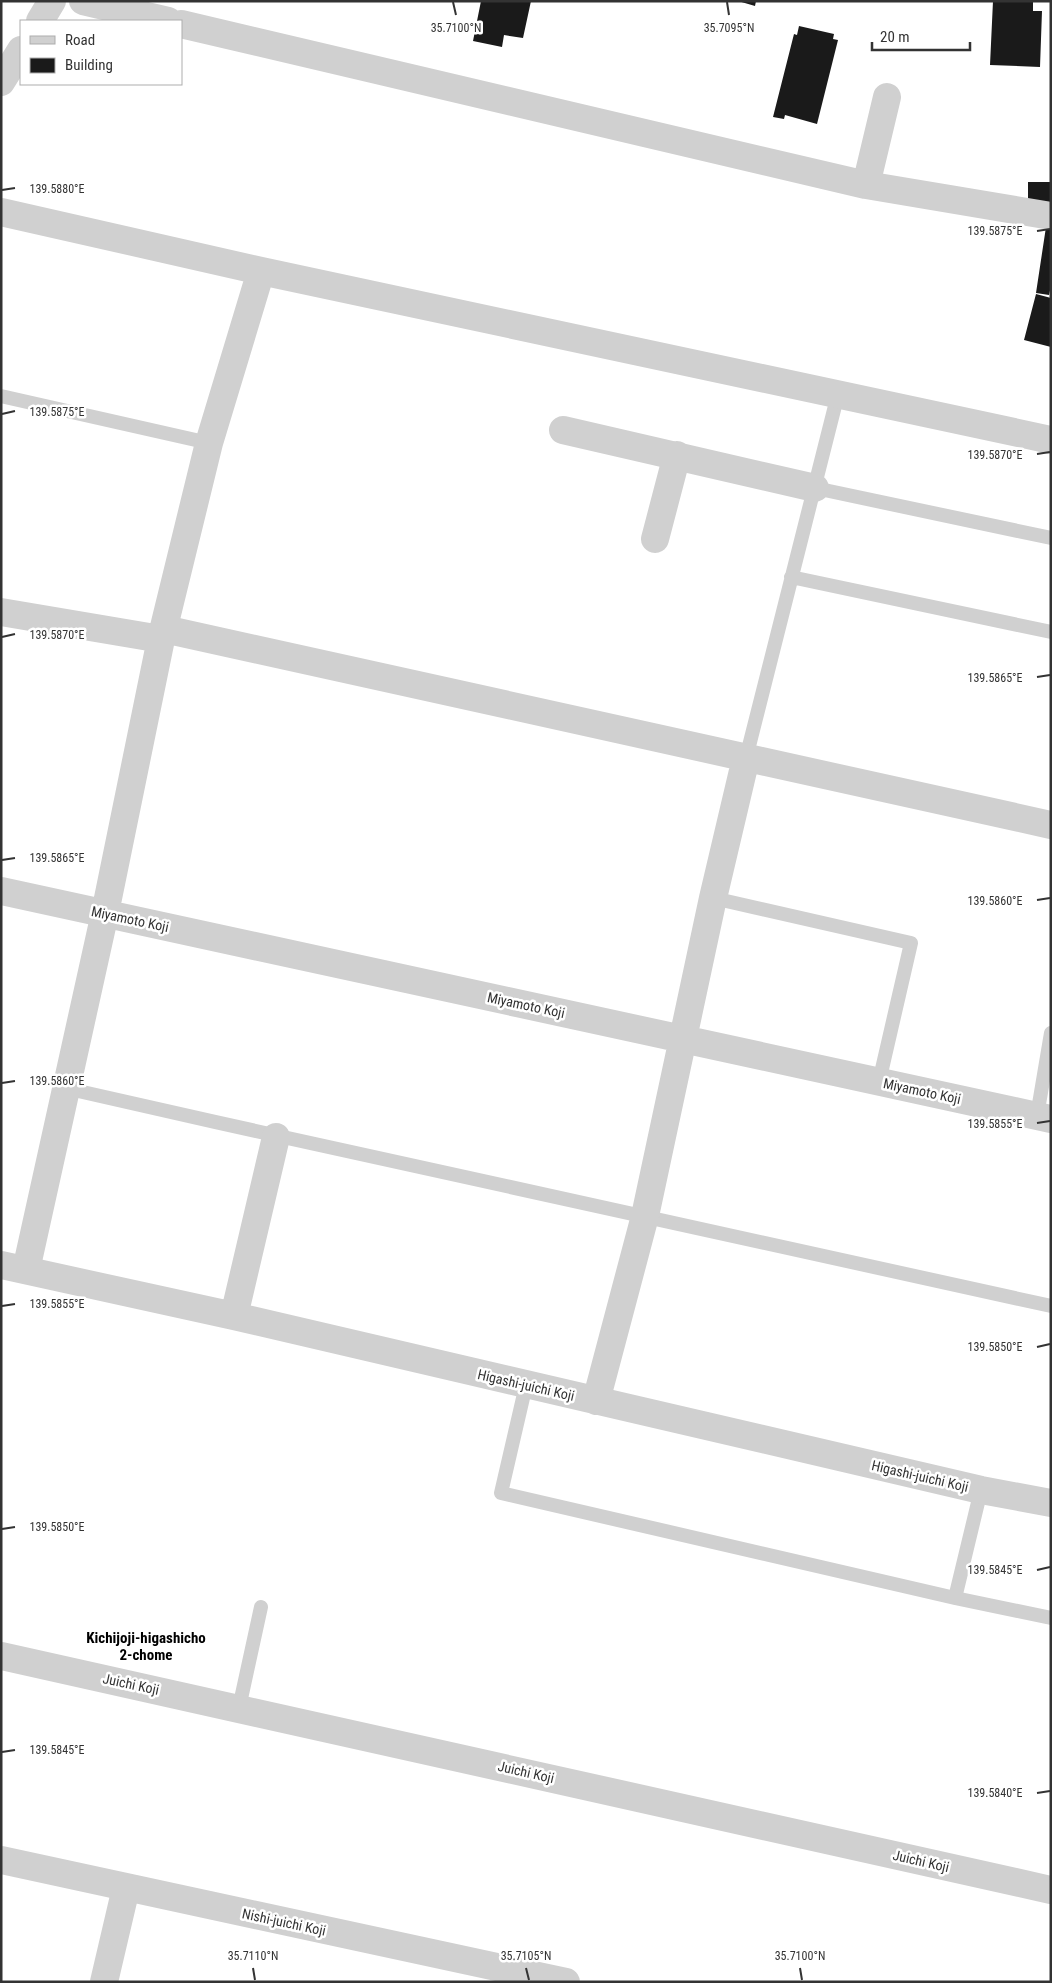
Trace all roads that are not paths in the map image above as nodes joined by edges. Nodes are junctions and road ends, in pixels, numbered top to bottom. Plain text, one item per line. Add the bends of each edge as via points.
1 (52, 1) edge
2 (83, 1) edge
3 (41, 20) edge
4 (164, 20) edge
5 (182, 24) edge
6 (20, 52) edge
7 (1, 82) edge
8 (887, 97) dead end
9 (866, 184) junction
10 (1, 212) edge
11 (1051, 216) edge
12 (261, 271) junction
13 (838, 394) junction
14 (1, 396) edge
15 (563, 430) dead end
16 (1051, 440) edge
17 (209, 443) junction
18 (677, 455) junction
19 (815, 488) junction
20 (1051, 538) edge
21 (655, 539) dead end
22 (791, 577) junction
23 (1, 612) edge
24 (1051, 632) edge
25 (163, 634) junction
26 (746, 758) junction
27 (1051, 825) edge
28 (1, 891) edge
29 (713, 898) junction
30 (105, 913) junction
31 (1051, 1033) edge
32 (684, 1039) junction
33 (879, 1082) junction
34 (65, 1088) junction
35 (1044, 1117) edge
36 (276, 1137) junction
37 (646, 1216) junction
38 (14, 1267) edge
39 (1051, 1306) edge
40 (234, 1316) junction
41 (526, 1385) junction
42 (596, 1401) junction
43 (981, 1490) junction
44 (1051, 1504) edge
45 (955, 1598) junction
46 (261, 1606) dead end
47 (1051, 1618) edge
48 (1, 1656) edge
49 (239, 1708) junction
50 (1, 1860) edge
51 (126, 1888) junction
52 (1051, 1890) edge
53 (104, 1982) edge
54 (566, 1982) edge

1 - 3 street
2 - 4 street
5 - 9 street
6 - 7 street
8 - 9 street
9 - 11 street
10 - 12 street
12 - 13 street
12 - 17 street
13 - 16 street
13 - 19 lane
14 - 17 lane
15 - 18 street
17 - 25 street
18 - 19 street
18 - 21 street
19 - 20 lane
19 - 22 lane
22 - 24 lane
22 - 26 lane
23 - 25 street
25 - 26 street
25 - 30 street
26 - 27 street
26 - 29 street
28 - 30 street, Miyamoto Koji
29 - 32 street
29 - 33 lane via 912,944
30 - 32 street, Miyamoto Koji
30 - 34 street
31 - 35 lane
32 - 33 street, Miyamoto Koji
32 - 37 street
33 - 35 street, Miyamoto Koji
34 - 36 lane
34 - 38 street
36 - 37 lane
36 - 40 street
37 - 39 lane
37 - 42 street
38 - 40 street, Higashi-juichi Koji
40 - 41 street, Higashi-juichi Koji
41 - 42 street, Higashi-juichi Koji
41 - 45 lane via 501,1493
42 - 43 street, Higashi-juichi Koji
43 - 44 street, Higashi-juichi Koji
43 - 45 lane
45 - 47 lane
46 - 49 lane
48 - 49 street, Juichi Koji
49 - 52 street, Juichi Koji
50 - 51 street, Nishi-juichi Koji
51 - 53 street
51 - 54 street, Nishi-juichi Koji

